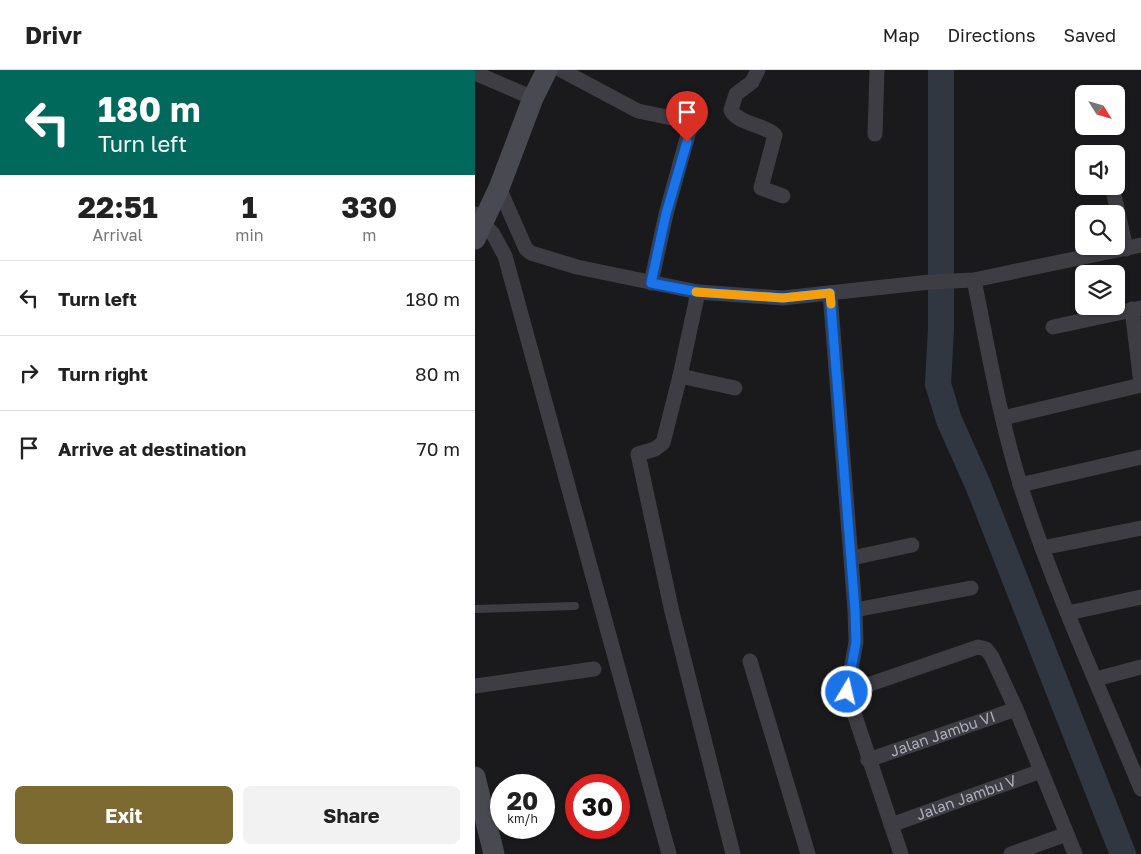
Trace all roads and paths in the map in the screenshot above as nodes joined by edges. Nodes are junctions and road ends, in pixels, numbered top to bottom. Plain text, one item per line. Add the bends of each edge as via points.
1 (547, 70) edge
2 (561, 70) edge
3 (758, 70) edge
4 (877, 70) edge
5 (475, 73) edge
6 (533, 98) junction
7 (875, 134) dead end
8 (499, 188) junction
9 (1115, 195) edge
10 (783, 196) dead end
11 (479, 217) edge
12 (475, 240) edge
13 (1134, 247) edge
14 (974, 280) junction
15 (651, 283) junction
16 (698, 292) junction
17 (830, 293) junction
18 (1137, 309) edge
19 (1053, 327) dead end
20 (680, 376) junction
21 (1141, 385) edge
22 (735, 388) dead end
23 (1003, 418) junction
24 (1141, 457) edge
25 (1020, 485) junction
26 (1141, 528) edge
27 (912, 545) dead end
28 (1042, 548) junction
29 (852, 558) junction
30 (971, 588) dead end
31 (1141, 597) edge
32 (575, 606) dead end
33 (475, 609) edge
34 (855, 610) junction
35 (1069, 613) junction
36 (750, 661) dead end
37 (1141, 667) edge
38 (594, 669) dead end
39 (1096, 679) junction
40 (475, 686) edge
41 (847, 692) junction
42 (1016, 709) junction
43 (868, 760) junction
44 (1041, 771) junction
45 (475, 777) edge
46 (1141, 790) edge
47 (891, 825) junction
48 (1067, 834) junction
49 (494, 854) edge
50 (669, 854) edge
51 (733, 854) edge
52 (808, 854) edge
53 (901, 854) edge
54 (1011, 854) edge
55 (1075, 854) edge

1 - 6 street
2 - 15 street via 638,111 691,124
3 - 10 street via 753,82 736,94 731,110 735,116 775,135 761,188
4 - 7 street
5 - 6 street
6 - 8 street
8 - 11 street
8 - 15 street via 526,249 531,253
9 - 13 street
11 - 12 street
11 - 50 street via 505,256
13 - 14 street
14 - 17 street
14 - 23 street
15 - 16 street
16 - 17 street via 783,298
16 - 20 street
17 - 29 street
18 - 19 street
18 - 21 street
20 - 22 street
20 - 51 street via 663,443 638,454 672,612
21 - 23 street
23 - 25 street
24 - 25 street
25 - 28 street
26 - 28 street
27 - 29 street
28 - 35 street
29 - 34 street
30 - 34 street
31 - 35 street
32 - 33 lane
34 - 41 street via 856,642
35 - 39 street
36 - 52 street
37 - 39 street
38 - 40 street
39 - 46 street
41 - 42 street via 979,647 992,656
41 - 43 street
42 - 43 street, Jalan Jambu VI
42 - 44 street
43 - 47 street
44 - 47 street, Jalan Jambu V
44 - 48 street
45 - 49 street
47 - 53 street
48 - 54 street
48 - 55 street

